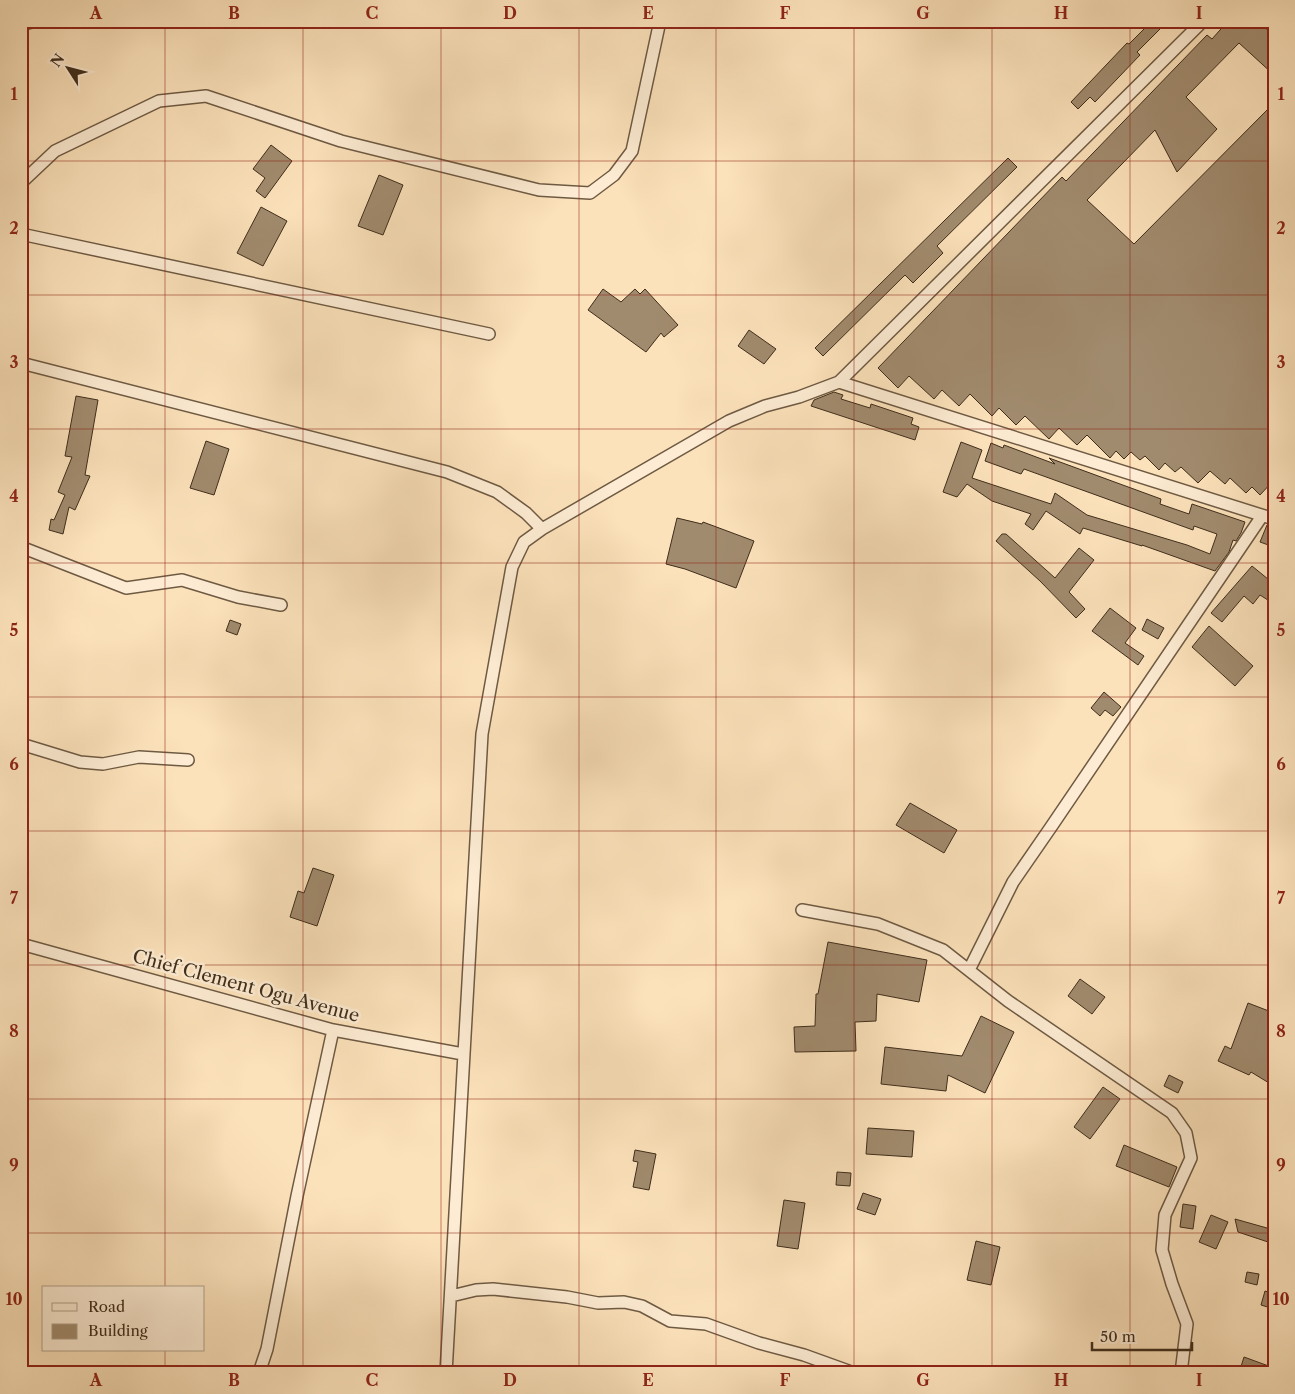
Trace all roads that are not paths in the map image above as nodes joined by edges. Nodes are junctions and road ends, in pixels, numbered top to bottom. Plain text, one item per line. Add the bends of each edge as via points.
1 (660, 21) edge
2 (1203, 21) edge
3 (21, 183) edge
4 (21, 234) edge
5 (489, 334) dead end
6 (21, 363) edge
7 (838, 382) junction
8 (1262, 516) junction
9 (1274, 520) edge
10 (542, 529) junction
11 (21, 546) edge
12 (281, 605) dead end
13 (21, 744) edge
14 (188, 760) dead end
15 (802, 910) dead end
16 (21, 944) edge
17 (969, 970) junction
18 (333, 1030) junction
19 (464, 1054) junction
20 (451, 1296) junction
21 (259, 1373) edge
22 (446, 1373) edge
23 (854, 1373) edge
24 (1182, 1373) edge

1 - 3 street via 632,151 614,175 590,193 539,190 341,141 206,96 159,101 55,151
2 - 7 street
4 - 5 street
6 - 10 street via 446,472 497,492
7 - 8 street
7 - 10 street via 729,421
8 - 9 street
8 - 17 street via 1012,882
10 - 19 street via 524,542 512,567 482,734
11 - 12 street via 126,588 182,580 238,597
13 - 14 street via 80,762 103,764 139,758
15 - 17 street via 878,924 943,950
16 - 18 street, Chief Clement Ogu Avenue
17 - 24 street via 1008,1001 1172,1113 1186,1133 1191,1158 1165,1214 1162,1250 1187,1324
18 - 19 street, Chief Clement Ogu Avenue
18 - 21 street via 267,1350
19 - 20 street
20 - 22 street
20 - 23 street via 493,1289 598,1303 624,1302 642,1306 670,1321 706,1324

